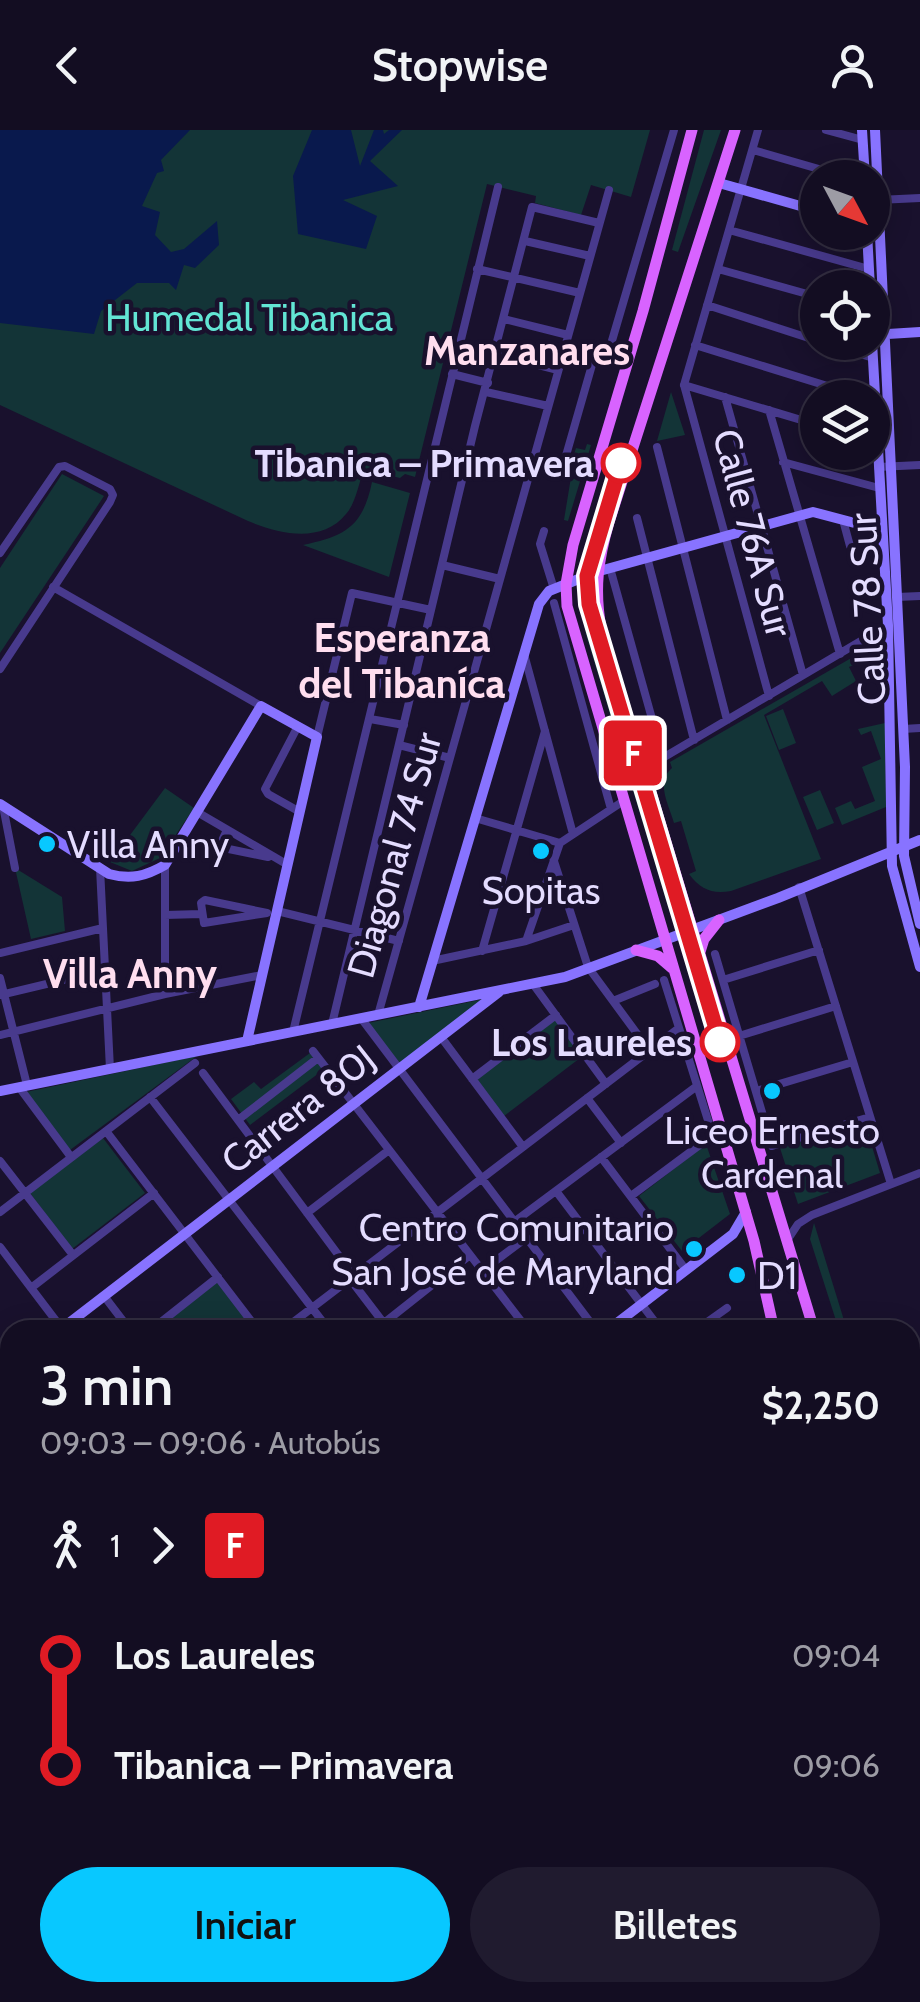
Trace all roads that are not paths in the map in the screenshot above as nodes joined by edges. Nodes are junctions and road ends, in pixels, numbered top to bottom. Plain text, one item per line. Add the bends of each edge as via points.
1 (674, 130) edge
2 (692, 130) edge
3 (735, 130) edge
4 (758, 130) edge
5 (826, 130) edge
6 (875, 130) edge
7 (863, 135) edge
8 (752, 150) junction
9 (864, 160) edge
10 (876, 160) edge
11 (800, 164) edge
12 (719, 183) junction
13 (498, 186) dead end
14 (609, 190) dead end
15 (741, 190) junction
16 (920, 198) edge
17 (890, 199) edge
18 (800, 206) edge
19 (599, 224) junction
20 (729, 230) junction
21 (524, 240) junction
22 (868, 250) edge
23 (590, 256) junction
24 (477, 269) junction
25 (718, 269) junction
26 (869, 270) joint
27 (514, 276) junction
28 (800, 292) edge
29 (580, 294) junction
30 (707, 306) junction
31 (504, 319) junction
32 (920, 332) edge
33 (890, 334) edge
34 (568, 335) junction
35 (800, 336) edge
36 (696, 345) junction
37 (564, 349) junction
38 (495, 354) junction
39 (594, 358) junction
40 (606, 361) junction
41 (626, 366) junction
42 (558, 370) junction
43 (452, 374) junction
44 (809, 380) edge
45 (684, 384) junction
46 (487, 387) junction
47 (725, 397) junction
48 (548, 406) junction
49 (768, 410) junction
50 (800, 420) edge
51 (657, 447) dead end
52 (565, 459) dead end
53 (467, 460) junction
54 (784, 462) junction
55 (920, 466) edge
56 (890, 467) edge
57 (883, 470) edge
58 (884, 470) edge
59 (529, 475) junction
60 (879, 488) junction
61 (800, 516) junction
62 (638, 518) dead end
63 (843, 520) junction
64 (761, 527) junction
65 (881, 530) junction
66 (544, 531) dead end
67 (726, 537) junction
68 (850, 546) dead end
69 (683, 548) junction
70 (0, 553) edge
71 (648, 558) junction
72 (442, 565) junction
73 (610, 568) junction
74 (596, 572) junction
75 (500, 579) junction
76 (560, 587) junction
77 (53, 588) junction
78 (920, 596) edge
79 (897, 597) junction
80 (398, 602) junction
81 (554, 603) dead end
82 (431, 610) junction
83 (888, 625) junction
84 (424, 640) junction
85 (480, 652) junction
86 (524, 654) junction
87 (840, 654) junction
88 (0, 669) edge
89 (804, 675) junction
90 (769, 696) junction
91 (261, 706) junction
92 (370, 719) junction
93 (728, 720) junction
94 (404, 725) junction
95 (298, 726) junction
96 (903, 728) junction
97 (920, 728) edge
98 (544, 731) junction
99 (317, 737) junction
100 (694, 740) junction
101 (399, 745) junction
102 (661, 751) dead end
103 (450, 758) junction
104 (644, 769) junction
105 (1, 805) edge
106 (616, 806) junction
107 (197, 812) junction
108 (300, 812) junction
109 (475, 818) junction
110 (227, 830) junction
111 (516, 830) junction
112 (572, 834) junction
113 (920, 840) edge
114 (560, 843) junction
115 (904, 846) junction
116 (892, 851) junction
117 (553, 858) junction
118 (282, 862) junction
119 (165, 865) junction
120 (15, 868) dead end
121 (100, 868) junction
122 (799, 887) junction
123 (277, 911) junction
124 (201, 914) junction
125 (165, 915) junction
126 (719, 920) junction
127 (321, 922) junction
128 (920, 924) edge
129 (574, 925) junction
130 (692, 926) junction
131 (103, 928) junction
132 (355, 930) junction
133 (664, 936) junction
134 (399, 941) junction
135 (526, 942) junction
136 (636, 950) junction
137 (819, 950) junction
138 (482, 952) junction
139 (700, 952) junction
140 (0, 953) edge
141 (715, 954) dead end
142 (432, 962) junction
143 (588, 967) junction
144 (920, 967) edge
145 (105, 970) junction
146 (262, 975) junction
147 (0, 978) edge
148 (665, 979) junction
149 (723, 980) junction
150 (533, 984) junction
151 (502, 990) junction
152 (165, 994) junction
153 (2, 995) edge
154 (613, 1001) junction
155 (836, 1006) junction
156 (419, 1007) junction
157 (107, 1008) junction
158 (378, 1015) junction
159 (556, 1015) junction
160 (361, 1018) junction
161 (332, 1024) junction
162 (679, 1028) junction
163 (14, 1032) junction
164 (292, 1032) junction
165 (0, 1036) edge
166 (740, 1036) junction
167 (441, 1037) junction
168 (247, 1041) junction
169 (649, 1050) junction
170 (853, 1062) junction
171 (195, 1063) dead end
172 (110, 1068) junction
173 (399, 1070) junction
174 (202, 1072) dead end
175 (472, 1079) junction
176 (606, 1084) junction
177 (23, 1086) junction
178 (697, 1086) junction
179 (0, 1091) edge
180 (756, 1091) junction
181 (150, 1098) junction
182 (588, 1098) junction
183 (354, 1104) junction
184 (870, 1117) junction
185 (238, 1120) junction
186 (106, 1130) junction
187 (621, 1143) junction
188 (523, 1147) junction
189 (389, 1150) junction
190 (71, 1157) junction
191 (602, 1157) junction
192 (0, 1160) edge
193 (273, 1166) junction
194 (920, 1173) edge
195 (482, 1178) junction
196 (891, 1184) junction
197 (556, 1191) junction
198 (25, 1193) junction
199 (154, 1193) junction
200 (631, 1196) junction
201 (229, 1200) junction
202 (0, 1212) edge
203 (437, 1212) junction
204 (746, 1212) junction
205 (307, 1213) junction
206 (514, 1222) junction
207 (185, 1234) junction
208 (733, 1234) junction
209 (526, 1238) junction
210 (754, 1241) junction
211 (786, 1243) junction
212 (0, 1247) edge
213 (73, 1254) junction
214 (470, 1255) junction
215 (686, 1270) junction
216 (482, 1271) junction
217 (218, 1277) junction
218 (352, 1277) junction
219 (32, 1288) junction
220 (104, 1296) junction
221 (642, 1304) junction
222 (312, 1308) junction
223 (727, 1308) dead end
224 (55, 1320) edge
225 (74, 1320) edge
226 (122, 1320) edge
227 (164, 1320) edge
228 (250, 1320) edge
229 (296, 1320) edge
230 (321, 1320) edge
231 (383, 1320) edge
232 (394, 1320) edge
233 (520, 1320) edge
234 (588, 1320) edge
235 (621, 1320) edge
236 (654, 1320) edge
237 (710, 1320) edge
238 (772, 1320) edge
239 (811, 1320) edge

1 - 40 street
2 - 41 main road
3 - 12 main road
4 - 8 street
5 - 7 street
6 - 10 street, Calle 78 Sur
7 - 9 street
8 - 11 street
8 - 15 street
12 - 15 street
12 - 74 main road
13 - 24 street
14 - 19 street, Diagonal 74 Sur
15 - 18 street
15 - 20 street
16 - 17 street
19 - 21 street via 532,207
19 - 23 street, Diagonal 74 Sur
20 - 25 street
20 - 26 street
21 - 23 street
21 - 27 street
22 - 26 street
23 - 29 street, Diagonal 74 Sur
24 - 27 street
24 - 43 street
25 - 28 street
25 - 30 street
27 - 29 street
27 - 31 street
29 - 34 street, Diagonal 74 Sur
30 - 35 street
30 - 36 street
31 - 34 street
31 - 38 street
32 - 33 street
34 - 37 street, Diagonal 74 Sur
36 - 44 street
36 - 45 street
37 - 39 street
37 - 42 street, Diagonal 74 Sur
38 - 42 street
38 - 46 street
39 - 40 street
39 - 52 street
40 - 41 street
41 - 76 main road
42 - 48 street, Diagonal 74 Sur
43 - 46 street
43 - 80 street
45 - 47 street
45 - 67 street, Calle 76A Sur
46 - 48 street
46 - 53 street
47 - 49 street
47 - 64 street
48 - 59 street, Diagonal 74 Sur
49 - 50 street
49 - 54 street
51 - 69 street
53 - 59 street
53 - 72 street
54 - 60 street
54 - 61 street
55 - 56 street
57 - 60 street, Calle 78 Sur
58 - 79 street, Calle 78 Sur
59 - 75 street, Diagonal 74 Sur
60 - 65 street, Calle 78 Sur
61 - 63 street via 817,512
61 - 64 street
61 - 87 street
62 - 71 street
63 - 65 street
63 - 68 street
64 - 67 street
64 - 89 street
65 - 83 street, Calle 78 Sur
66 - 76 street via 540,544
67 - 69 street
67 - 90 street, Calle 76A Sur
69 - 71 street
69 - 93 street
70 - 77 street via 60,466 110,489
71 - 73 street
71 - 100 street
72 - 75 street
72 - 82 street
73 - 74 street
73 - 102 street
74 - 76 street
74 - 104 main road via 601,628
75 - 85 street, Diagonal 74 Sur
76 - 86 street via 539,604
76 - 106 main road
77 - 88 street
77 - 91 street
78 - 79 street
79 - 96 street, Calle 78 Sur
80 - 82 street
80 - 92 street
80 - 99 street via 352,592
81 - 106 street
82 - 84 street
83 - 87 street
83 - 116 street, Calle 78 Sur
84 - 85 street
84 - 94 street
85 - 103 street, Diagonal 74 Sur
86 - 98 street
86 - 109 street
87 - 89 street
89 - 90 street
90 - 93 street
91 - 95 street
91 - 107 street
92 - 94 street
92 - 127 street
93 - 100 street
94 - 101 street
95 - 99 street
95 - 108 street via 266,792
96 - 97 street
96 - 115 street, Calle 78 Sur
98 - 111 street
98 - 112 street
99 - 108 street
100 - 104 street
101 - 103 street
101 - 132 street
103 - 134 street, Diagonal 74 Sur
104 - 130 main road
105 - 120 street
105 - 121 street
106 - 112 street
106 - 133 main road
107 - 110 street
107 - 119 street
108 - 118 street
109 - 111 street
109 - 142 street
110 - 118 street
110 - 118 street via 219,847
111 - 114 street
111 - 138 street
112 - 114 street
113 - 115 street, Carrera 80J
114 - 117 street
115 - 116 street, Carrera 80J
115 - 128 street, Calle 78 Sur
116 - 122 street, Carrera 80J
116 - 144 street, Calle 78 Sur
117 - 129 street
117 - 135 street
118 - 123 street
119 - 121 street via 130,878
119 - 125 street
121 - 131 street
122 - 126 street, Carrera 80J
122 - 130 street, Carrera 80J
122 - 137 street
123 - 127 street
123 - 146 street
124 - 124 street via 204,923 267,913 204,900
124 - 125 street
125 - 152 street
126 - 130 street, Carrera 80J
126 - 139 main road
127 - 132 street
127 - 164 street
129 - 135 street
129 - 143 street
130 - 133 street, Carrera 80J
130 - 139 main road
131 - 140 street
131 - 145 street
132 - 134 street
132 - 161 street
133 - 136 street, Carrera 80J
133 - 143 street, Carrera 80J
133 - 148 main road
134 - 158 street, Diagonal 74 Sur
135 - 138 street
136 - 143 street, Carrera 80J
136 - 148 main road via 661,957
137 - 149 street
137 - 155 street
138 - 142 street
139 - 211 main road
141 - 149 street
142 - 156 street
143 - 150 street, Carrera 80J
143 - 154 street
145 - 153 street
145 - 157 street
146 - 152 street
146 - 168 street
147 - 153 street
148 - 154 street
148 - 162 street
148 - 204 main road
149 - 166 street
150 - 151 street, Carrera 80J
150 - 159 street
151 - 156 street
151 - 167 street, Carrera 80J
152 - 157 street
153 - 163 street
154 - 169 street
155 - 166 street
155 - 170 street
156 - 158 street
157 - 163 street
157 - 172 street
158 - 160 street
159 - 175 street
159 - 176 street
160 - 161 street
160 - 173 street
161 - 164 street
162 - 169 street
162 - 178 street
163 - 165 street
163 - 177 street
164 - 168 street
166 - 180 street
167 - 173 street, Carrera 80J
167 - 175 street
168 - 172 street
169 - 176 street
170 - 180 street
170 - 184 street
171 - 181 street
172 - 177 street
173 - 183 street, Carrera 80J
173 - 195 street
174 - 185 street
175 - 188 street
176 - 182 street
177 - 179 street
177 - 190 street
178 - 187 street
178 - 200 street via 711,1134
180 - 184 street via 772,1146
181 - 186 street
181 - 201 street
182 - 187 street
182 - 188 street
183 - 185 street via 315,1055
183 - 189 street
183 - 193 street, Carrera 80J
184 - 196 street
185 - 193 street
186 - 190 street
186 - 199 street
187 - 191 street
188 - 195 street
189 - 203 street
189 - 205 street
190 - 198 street
191 - 197 street
191 - 200 street
192 - 198 street
193 - 201 street, Carrera 80J
193 - 205 street
194 - 196 street
195 - 203 street
195 - 206 street
196 - 211 street via 812,1215
197 - 206 street
197 - 221 street
198 - 202 street
198 - 213 street
199 - 207 street
199 - 213 street
200 - 215 street
201 - 207 street, Carrera 80J
201 - 222 street
203 - 214 street
203 - 218 street
204 - 208 street
204 - 210 main road
205 - 218 street
206 - 209 street
207 - 217 street
207 - 220 street, Carrera 80J
208 - 210 street
208 - 215 street
209 - 216 street
209 - 234 street
210 - 238 main road
211 - 239 main road
212 - 219 street
213 - 219 street
214 - 216 street
214 - 232 street
215 - 221 street
216 - 233 street
217 - 227 street
217 - 228 street
218 - 222 street
218 - 231 street
219 - 224 street
220 - 225 street, Carrera 80J
220 - 226 street
221 - 235 street
221 - 236 street
222 - 229 street
222 - 230 street
223 - 237 street

